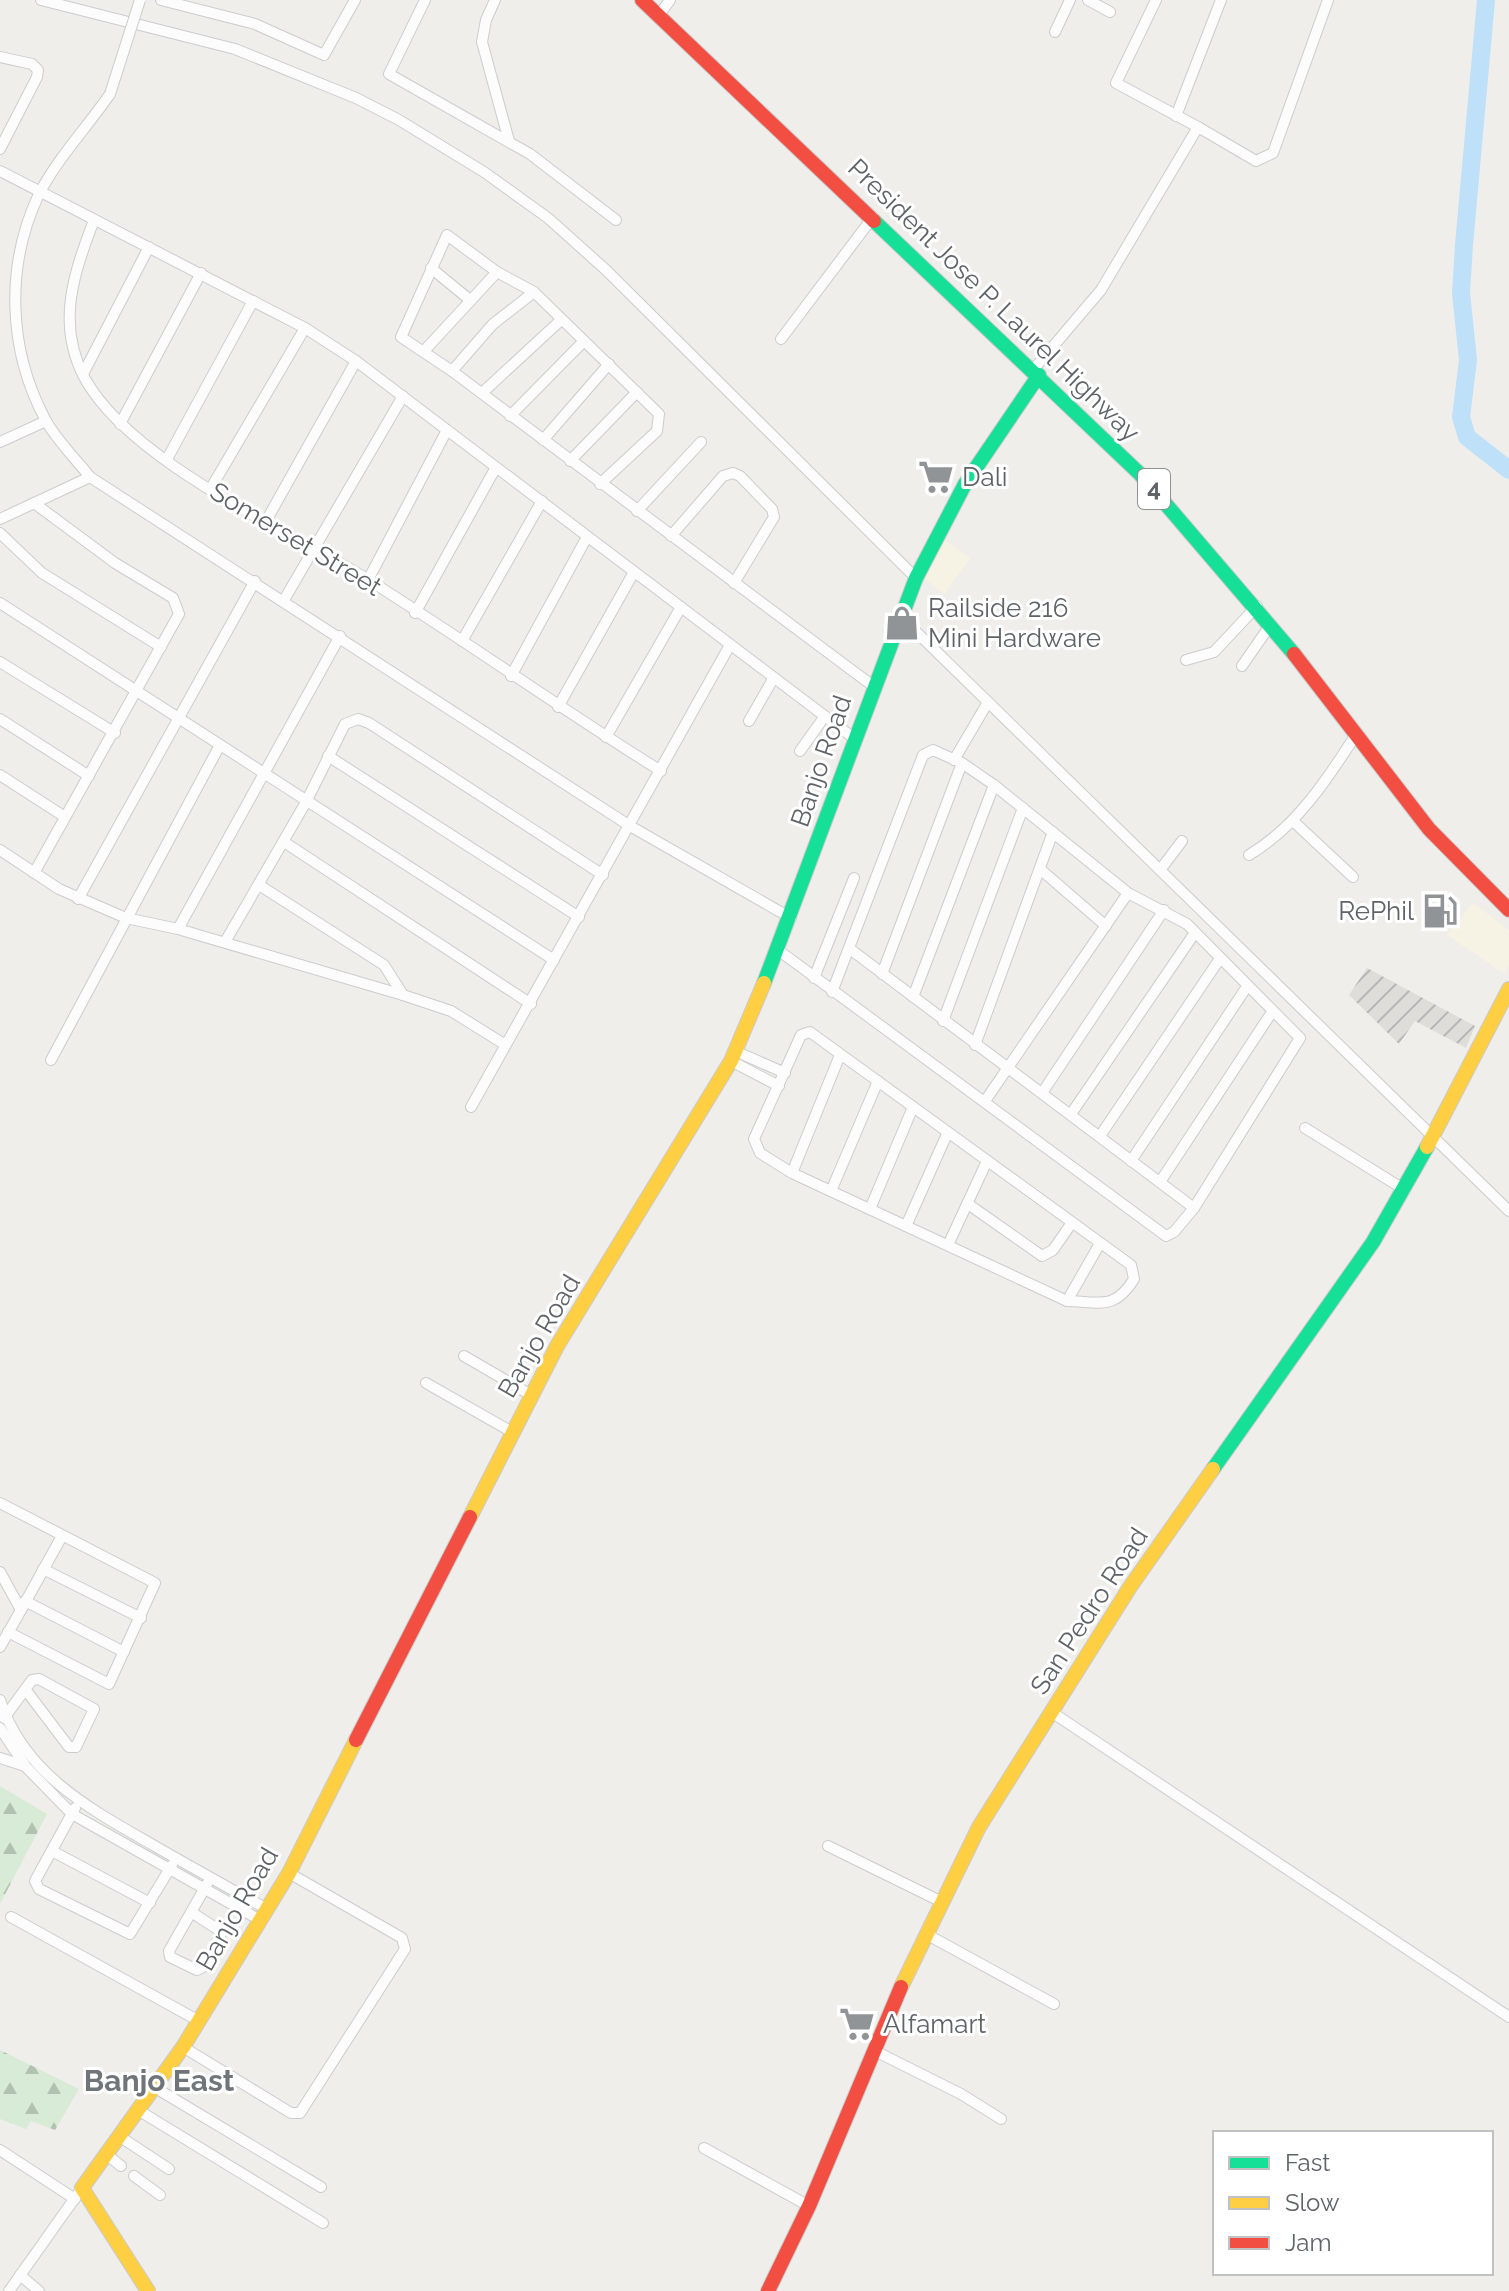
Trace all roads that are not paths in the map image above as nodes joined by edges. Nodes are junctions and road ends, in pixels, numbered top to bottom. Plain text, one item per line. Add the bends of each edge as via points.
1 (41, 0) edge
2 (140, 0) edge
3 (161, 0) edge
4 (209, 0) edge
5 (355, 0) edge
6 (425, 0) edge
7 (495, 0) edge
8 (642, 0) edge
9 (670, 0) edge
10 (1070, 0) edge
11 (1088, 0) edge
12 (1156, 0) edge
13 (1221, 0) edge
14 (1328, 0) edge
15 (203, 11) junction
16 (1110, 12) dead end
17 (659, 15) junction
18 (1055, 32) dead end
19 (0, 57) edge
20 (1176, 116) junction
21 (1198, 127) junction
22 (509, 141) junction
23 (0, 149) edge
24 (0, 171) edge
25 (40, 193) junction
26 (873, 217) junction
27 (94, 220) junction
28 (616, 220) dead end
29 (149, 247) junction
30 (431, 268) junction
31 (497, 272) junction
32 (201, 273) junction
33 (534, 292) junction
34 (470, 300) junction
35 (253, 301) junction
36 (561, 320) junction
37 (305, 328) junction
38 (781, 339) dead end
39 (584, 341) junction
40 (424, 351) junction
41 (356, 361) junction
42 (609, 364) junction
43 (452, 371) junction
44 (1036, 372) junction
45 (83, 374) junction
46 (637, 392) junction
47 (482, 393) junction
48 (403, 396) junction
49 (510, 416) junction
50 (46, 421) junction
51 (120, 424) junction
52 (447, 430) junction
53 (543, 440) junction
54 (0, 442) edge
55 (701, 442) dead end
56 (167, 459) junction
57 (570, 461) junction
58 (495, 469) junction
59 (90, 477) junction
60 (600, 484) junction
61 (211, 488) junction
62 (542, 501) junction
63 (34, 503) junction
64 (637, 511) junction
65 (0, 519) edge
66 (266, 521) junction
67 (0, 533) edge
68 (671, 536) junction
69 (587, 537) junction
70 (314, 549) junction
71 (634, 572) junction
72 (916, 578) junction
73 (368, 580) junction
74 (255, 581) junction
75 (734, 583) junction
76 (284, 600) junction
77 (0, 603) edge
78 (1257, 606) junction
79 (681, 607) junction
80 (415, 613) junction
81 (900, 616) junction
82 (1271, 624) junction
83 (340, 636) junction
84 (462, 641) junction
85 (730, 645) junction
86 (161, 647) junction
87 (1186, 660) dead end
88 (0, 662) edge
89 (1242, 666) dead end
90 (511, 676) junction
91 (773, 679) junction
92 (873, 686) junction
93 (139, 690) junction
94 (988, 702) junction
95 (558, 707) junction
96 (825, 716) junction
97 (180, 718) junction
98 (0, 719) edge
99 (749, 721) dead end
100 (115, 733) junction
101 (1355, 736) junction
102 (606, 737) junction
103 (855, 739) junction
104 (220, 745) junction
105 (800, 751) dead end
106 (328, 756) junction
107 (958, 762) junction
108 (661, 771) junction
109 (0, 775) edge
110 (89, 776) junction
111 (266, 776) junction
112 (994, 785) junction
113 (306, 802) junction
114 (1023, 808) junction
115 (65, 817) junction
116 (1293, 821) junction
117 (630, 826) junction
118 (1053, 832) junction
119 (1182, 841) dead end
120 (284, 842) junction
121 (0, 850) edge
122 (1249, 855) dead end
123 (1040, 869) junction
124 (1160, 870) junction
125 (34, 873) junction
126 (603, 875) junction
127 (1353, 877) dead end
128 (854, 878) dead end
129 (259, 885) junction
130 (1128, 893) junction
131 (78, 899) junction
132 (1164, 910) junction
133 (1509, 910) edge
134 (579, 917) junction
135 (126, 918) junction
136 (791, 918) junction
137 (1106, 926) junction
138 (178, 929) junction
139 (1194, 934) junction
140 (225, 942) junction
141 (850, 949) junction
142 (778, 950) junction
143 (554, 960) junction
144 (1219, 960) junction
145 (882, 974) junction
146 (814, 978) junction
147 (1246, 988) junction
148 (1509, 989) edge
149 (832, 992) junction
150 (403, 995) junction
151 (913, 997) junction
152 (531, 1004) junction
153 (1272, 1012) junction
154 (943, 1021) junction
155 (504, 1044) junction
156 (975, 1045) junction
157 (840, 1055) junction
158 (733, 1056) junction
159 (51, 1060) dead end
160 (1006, 1070) junction
161 (785, 1073) junction
162 (878, 1081) junction
163 (779, 1086) junction
164 (1042, 1093) junction
165 (985, 1101) junction
166 (471, 1107) dead end
167 (913, 1107) junction
168 (1071, 1114) junction
169 (1305, 1128) dead end
170 (947, 1134) junction
171 (1100, 1136) junction
172 (1433, 1137) junction
173 (987, 1161) junction
174 (1131, 1161) junction
175 (792, 1173) junction
176 (1160, 1182) junction
177 (1405, 1190) junction
178 (831, 1191) junction
179 (968, 1204) junction
180 (1194, 1208) junction
181 (870, 1209) junction
182 (1509, 1211) edge
183 (1071, 1224) junction
184 (906, 1226) junction
185 (948, 1245) junction
186 (1099, 1245) junction
187 (1067, 1301) junction
188 (464, 1356) dead end
189 (426, 1383) dead end
190 (531, 1395) junction
191 (512, 1432) junction
192 (0, 1503) edge
193 (62, 1536) junction
194 (43, 1569) junction
195 (0, 1572) edge
196 (23, 1606) junction
197 (141, 1618) junction
198 (8, 1632) junction
199 (0, 1647) edge
200 (124, 1652) junction
201 (25, 1689) junction
202 (0, 1700) edge
203 (1053, 1713) junction
204 (2, 1723) edge
205 (0, 1758) edge
206 (29, 1764) junction
207 (78, 1803) junction
208 (72, 1814) junction
209 (129, 1831) junction
210 (123, 1842) junction
211 (828, 1846) dead end
212 (52, 1851) junction
213 (176, 1858) junction
214 (169, 1869) junction
215 (289, 1873) junction
216 (211, 1878) junction
217 (225, 1886) junction
218 (204, 1889) junction
219 (218, 1897) junction
220 (942, 1902) junction
221 (150, 1903) junction
222 (191, 1912) junction
223 (263, 1915) junction
224 (11, 1917) dead end
225 (926, 1934) junction
226 (1054, 2004) dead end
227 (1509, 2017) edge
228 (199, 2021) junction
229 (183, 2047) junction
230 (875, 2051) junction
231 (154, 2087) junction
232 (138, 2110) junction
233 (1001, 2119) dead end
234 (119, 2136) junction
235 (704, 2148) dead end
236 (0, 2150) edge
237 (106, 2154) junction
238 (121, 2166) dead end
239 (169, 2169) dead end
240 (134, 2176) dead end
241 (321, 2187) dead end
242 (78, 2194) junction
243 (160, 2195) dead end
244 (809, 2206) junction
245 (323, 2223) dead end
246 (20, 2275) junction
247 (9, 2291) edge
248 (39, 2291) edge
249 (148, 2291) edge
250 (768, 2291) edge

1 - 72 street via 235,49 356,98 484,172 548,218 606,270
2 - 25 street, bridge via 110,94
3 - 15 street
4 - 15 street
5 - 15 street via 324,55 255,24
6 - 22 street via 389,74
7 - 22 street via 482,42
8 - 17 main road, President Jose P. Laurel Highway / 4
9 - 17 street
10 - 18 street
11 - 16 street
12 - 20 street via 1116,83
13 - 20 street
14 - 21 street via 1273,153 1256,161
17 - 26 main road, President Jose P. Laurel Highway / 4
19 - 23 street via 38,70
20 - 21 street
21 - 44 street via 1101,290
22 - 28 street
24 - 25 street
25 - 27 street
25 - 50 street via 16,259 15,316 26,373
26 - 38 street
26 - 44 main road, President Jose P. Laurel Highway / 4
27 - 29 street
27 - 45 street, Somerset Street via 68,303 71,341
29 - 32 street
29 - 45 street
30 - 31 street via 447,235
30 - 34 street
30 - 40 street via 401,337
31 - 33 street
31 - 34 street
32 - 35 street
32 - 51 street
33 - 36 street
33 - 43 street via 493,324
34 - 40 street
35 - 37 street
35 - 56 street
36 - 39 street
36 - 47 street
37 - 41 street
37 - 61 street
39 - 42 street
39 - 49 street
40 - 43 street
41 - 48 street
41 - 66 street
42 - 46 street
42 - 53 street
43 - 47 street
44 - 72 main road, Banjo Road via 965,484
44 - 78 main road, President Jose P. Laurel Highway / 4 via 1140,474
45 - 51 street, Somerset Street
46 - 57 street
46 - 60 street via 659,414 657,431
47 - 49 street
48 - 52 street
48 - 70 street
49 - 53 street
50 - 54 street
50 - 59 street
51 - 56 street, Somerset Street
52 - 58 street
52 - 73 street
53 - 57 street
55 - 64 street
56 - 61 street, Somerset Street
57 - 60 street
58 - 62 street
58 - 80 street
59 - 63 street
59 - 74 street
60 - 64 street
61 - 66 street, Somerset Street
62 - 69 street
62 - 84 street
63 - 65 street
63 - 86 street via 173,598 179,614
64 - 68 street
66 - 70 street, Somerset Street
67 - 86 street via 42,573
68 - 75 street
68 - 75 street via 723,476 740,476 774,517
69 - 71 street
69 - 90 street
70 - 73 street, Somerset Street
70 - 76 street
71 - 79 street
71 - 95 street
72 - 81 main road, Banjo Road
73 - 80 street, Somerset Street
74 - 76 street
74 - 97 street
75 - 92 street
76 - 83 street
77 - 93 street
78 - 82 main road, President Jose P. Laurel Highway / 4
78 - 87 street via 1214,652
79 - 85 street
79 - 102 street
80 - 84 street, Somerset Street
81 - 92 main road, Banjo Road
81 - 94 street
82 - 89 street
82 - 101 main road, President Jose P. Laurel Highway / 4
83 - 111 street
83 - 117 street
84 - 90 street, Somerset Street
85 - 91 street
85 - 108 street
86 - 93 street
88 - 100 street
90 - 95 street, Somerset Street
91 - 96 street
91 - 99 street
92 - 103 main road, Banjo Road
93 - 97 street
93 - 100 street
94 - 107 street
94 - 124 street
95 - 102 street, Somerset Street
96 - 103 street
96 - 105 street
97 - 104 street
97 - 131 street
98 - 110 street
100 - 110 street
101 - 116 street
101 - 133 main road, President Jose P. Laurel Highway / 4 via 1429,829
102 - 108 street, Somerset Street
103 - 136 main road, Banjo Road
104 - 111 street
104 - 135 street
106 - 113 street
106 - 126 street via 345,724 358,719 369,723
106 - 134 street
107 - 112 street
107 - 141 street via 933,750 923,755
107 - 145 street
108 - 117 street
109 - 115 street
110 - 115 street
111 - 113 street
111 - 138 street
112 - 114 street
112 - 151 street
113 - 120 street
113 - 143 street
114 - 118 street
114 - 154 street
115 - 125 street
116 - 122 street
116 - 127 street
117 - 126 street
117 - 136 street
118 - 123 street
118 - 130 street
119 - 124 street
120 - 129 street
120 - 152 street
121 - 125 street
123 - 137 street
123 - 156 street
124 - 172 street
125 - 131 street
126 - 134 street
128 - 146 street
129 - 140 street
129 - 150 street via 384,965
130 - 132 street
130 - 137 street
131 - 135 street
132 - 139 street
132 - 164 street
134 - 143 street
135 - 138 street
135 - 159 street
136 - 142 main road, Banjo Road
137 - 160 street
138 - 140 street
139 - 144 street
139 - 168 street
140 - 150 street
141 - 145 street
141 - 149 street
142 - 146 street
142 - 158 main road, Banjo Road
143 - 152 street
144 - 147 street
144 - 171 street
145 - 151 street
146 - 149 street
147 - 153 street
147 - 174 street
148 - 172 main road, San Pedro Road
149 - 165 street
150 - 155 street via 451,1011
151 - 154 street
152 - 155 street
153 - 176 street
153 - 180 street via 1297,1031 1299,1042
154 - 156 street
155 - 166 street
156 - 160 street
157 - 161 street via 805,1033
157 - 162 street
157 - 175 street
158 - 161 street
158 - 163 street
158 - 190 main road, Banjo Road
160 - 164 street
160 - 165 street
161 - 163 street
162 - 167 street
162 - 178 street
163 - 175 street via 755,1147
164 - 168 street
165 - 180 street via 1162,1235 1174,1232
167 - 170 street
167 - 181 street
168 - 171 street
169 - 177 street
170 - 173 street
170 - 184 street
171 - 174 street
172 - 177 main road, San Pedro Road
172 - 182 street
173 - 179 street
173 - 183 street
174 - 176 street
175 - 178 street
176 - 180 street
177 - 203 main road, San Pedro Road via 1347,1283 1130,1587
178 - 181 street
179 - 183 street via 1042,1256 1049,1255
179 - 185 street
181 - 184 street
183 - 186 street
184 - 185 street
185 - 187 street
186 - 187 street
186 - 187 street via 1131,1265 1134,1279 1117,1301
188 - 190 street
189 - 191 street
190 - 191 main road, Banjo Road
191 - 215 main road, Banjo Road
192 - 193 street
193 - 194 street
193 - 197 street via 155,1583
194 - 196 street
194 - 197 street
195 - 196 street
196 - 198 street
196 - 200 street
197 - 200 street
198 - 199 street
198 - 200 street via 109,1684
201 - 201 street via 36,1678 92,1707 94,1713 76,1747 69,1747
201 - 204 street
202 - 204 street
203 - 220 main road, San Pedro Road via 979,1827
203 - 227 street
204 - 206 street
205 - 206 street
206 - 207 street
206 - 208 street
207 - 208 street
207 - 209 street
208 - 210 street
208 - 212 street
209 - 210 street
209 - 213 street
210 - 214 street
211 - 220 street
212 - 221 street
212 - 221 street via 35,1881 39,1889 127,1935
213 - 214 street
213 - 216 street
214 - 218 street
214 - 221 street
215 - 223 main road, Banjo Road
215 - 229 street via 402,1938 405,1949 300,2113 291,2113
216 - 217 street
216 - 218 street
217 - 219 street
217 - 223 street
218 - 219 street
218 - 222 street
219 - 223 street
220 - 225 main road, San Pedro Road
222 - 222 street via 169,1954 197,1970 222,1932
223 - 228 main road, Banjo Road
224 - 228 street
225 - 226 street
225 - 230 main road, San Pedro Road
228 - 229 main road, Banjo Road
229 - 231 main road, Banjo Road
230 - 233 street
230 - 244 main road, San Pedro Road
231 - 232 main road, Banjo Road
231 - 241 street
232 - 234 main road, Banjo Road
232 - 245 street
234 - 237 main road, Banjo Road
234 - 239 street
235 - 244 street
236 - 242 street
237 - 238 street
237 - 242 main road, Banjo Road
240 - 243 street
242 - 246 street
242 - 249 main road
244 - 250 main road, San Pedro Road
246 - 247 street
246 - 248 street

